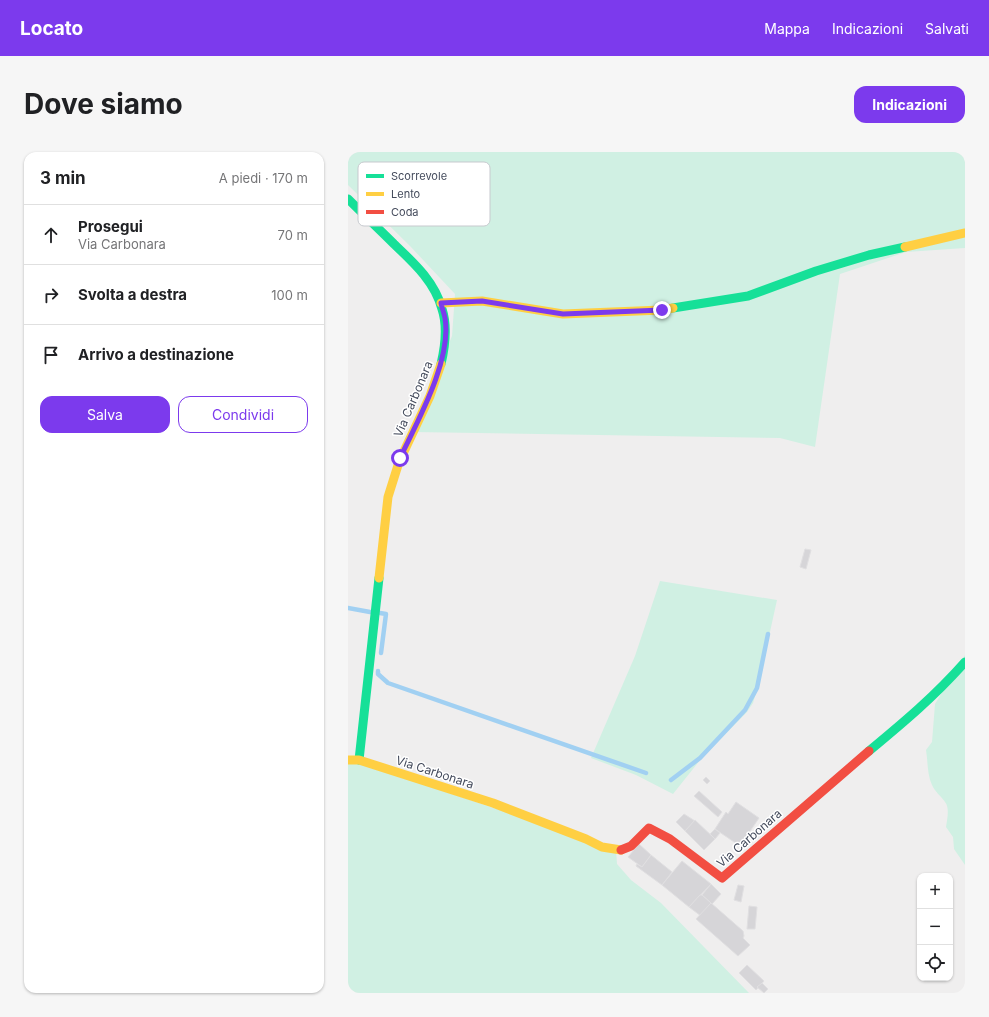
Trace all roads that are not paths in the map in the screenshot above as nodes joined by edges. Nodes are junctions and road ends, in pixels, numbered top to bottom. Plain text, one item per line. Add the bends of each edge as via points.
1 (348, 199) edge
2 (358, 209) edge
3 (376, 226) edge
4 (965, 233) edge
5 (441, 303) junction
6 (965, 662) edge
7 (348, 760) edge
8 (359, 760) junction

1 - 2 street, Via Carbonara
3 - 5 street, Via Carbonara via 410,259 433,287
4 - 5 street via 869,255 748,296 662,310 563,314 482,301
5 - 8 street, Via Carbonara via 445,318 443,356 428,399 400,458 388,497
6 - 8 street, Via Carbonara via 924,705 722,878 670,839 649,828 631,846 621,850 602,847 493,803
7 - 8 street, Via Carbonara

